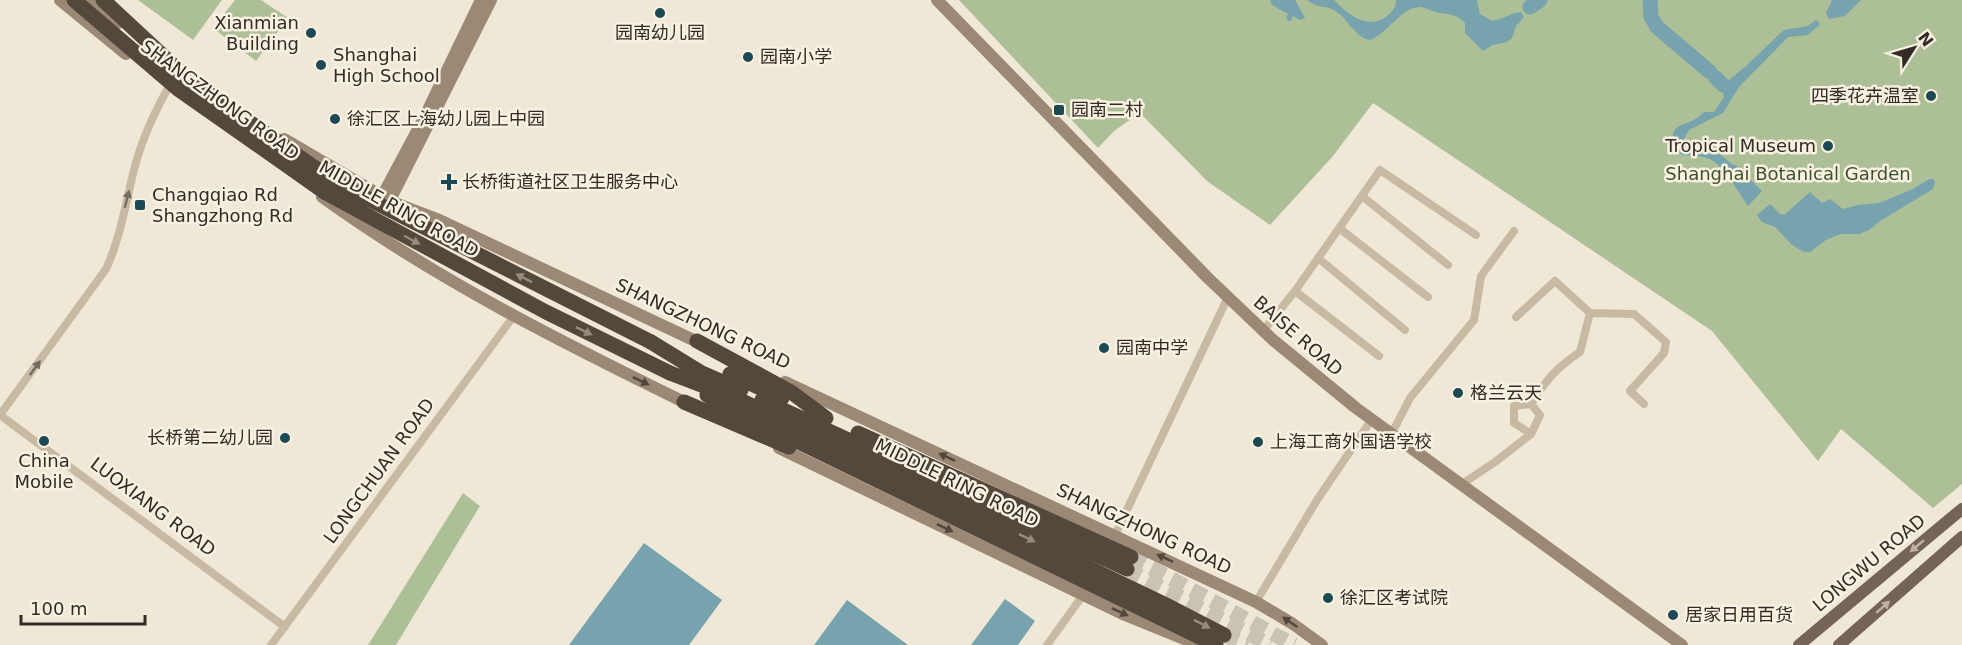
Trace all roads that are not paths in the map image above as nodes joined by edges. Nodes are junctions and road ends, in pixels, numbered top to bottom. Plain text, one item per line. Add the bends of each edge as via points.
1 (60, 0) edge
2 (74, 0) edge
3 (91, 0) edge
4 (103, 0) edge
5 (481, 0) edge
6 (491, 0) edge
7 (937, 0) edge
8 (177, 74) junction
9 (169, 86) junction
10 (1362, 196) junction
11 (386, 199) junction
12 (1339, 228) junction
13 (369, 230) junction
14 (1514, 231) dead end
15 (1476, 235) dead end
16 (1318, 258) junction
17 (1449, 265) dead end
18 (1295, 291) junction
19 (1228, 297) junction
20 (1428, 297) dead end
21 (1590, 313) junction
22 (513, 317) junction
23 (1516, 317) dead end
24 (1405, 330) dead end
25 (1263, 331) junction
26 (697, 341) junction
27 (1379, 356) dead end
28 (684, 402) junction
29 (1531, 404) junction
30 (1644, 404) dead end
31 (0, 415) edge
32 (787, 417) junction
33 (826, 418) junction
34 (1372, 419) junction
35 (1392, 433) junction
36 (1531, 434) junction
37 (1462, 484) junction
38 (1962, 509) edge
39 (987, 533) junction
40 (1115, 535) junction
41 (1962, 537) edge
42 (1083, 595) junction
43 (1256, 602) junction
44 (285, 627) junction
45 (1220, 640) edge
46 (271, 645) edge
47 (1047, 645) edge
48 (1199, 645) edge
49 (1322, 645) edge
50 (1682, 645) edge
51 (1799, 645) edge
52 (1839, 645) edge

1 - 9 main road, SHANGZHONG ROAD
2 -> 32 highway, MIDDLE RING ROAD, bridge via 178,90 326,193 546,312 670,373
3 - 8 main road, SHANGZHONG ROAD
32 -> 4 highway, MIDDLE RING ROAD, bridge via 651,342 335,182 188,79
5 - 11 main road
6 - 11 main road
7 - 19 main road, BAISE ROAD
8 - 9 street
8 - 11 main road, SHANGZHONG ROAD via 194,88
9 - 13 main road, SHANGZHONG ROAD
31 -> 9 street via 106,269 140,151
10 - 12 street
10 - 15 street via 1380,170
10 - 17 street
11 - 13 main road
11 - 26 main road, SHANGZHONG ROAD
12 - 16 street
12 - 20 street
13 - 22 main road, SHANGZHONG ROAD
14 - 35 street via 1481,276 1474,320 1410,398
16 - 18 street
16 - 24 street
18 - 25 street
18 - 27 street
19 - 25 main road, BAISE ROAD
19 - 40 street
21 - 23 street via 1555,281
21 - 29 street via 1580,352 1554,371
21 - 30 street via 1634,314 1666,342 1664,353 1630,391
22 -> 28 main road, SHANGZHONG ROAD
22 - 44 street, LONGCHUAN ROAD
25 - 34 main road, BAISE ROAD
26 - 33 highway via 791,392
40 -> 26 main road, SHANGZHONG ROAD
28 - 39 highway
28 -> 42 main road, SHANGZHONG ROAD
29 - 36 street via 1540,415
29 - 36 street via 1514,406 1514,423
31 - 44 street, LUOXIANG ROAD
32 - 33 highway, MIDDLE RING ROAD
32 - 33 highway, MIDDLE RING ROAD via 1129,563
32 - 39 highway, MIDDLE RING ROAD
32 -> 45 highway, MIDDLE RING ROAD via 1164,604
34 - 35 main road, BAISE ROAD
34 - 43 street via 1317,500
35 - 37 main road, BAISE ROAD
36 - 37 street
37 - 50 main road, BAISE ROAD
38 -> 51 main road, LONGWU ROAD
39 - 45 highway, MIDDLE RING ROAD
43 -> 40 main road, SHANGZHONG ROAD
52 -> 41 main road
42 - 47 street
42 -> 48 main road, SHANGZHONG ROAD
49 -> 43 main road, SHANGZHONG ROAD
44 - 46 street, LONGCHUAN ROAD

